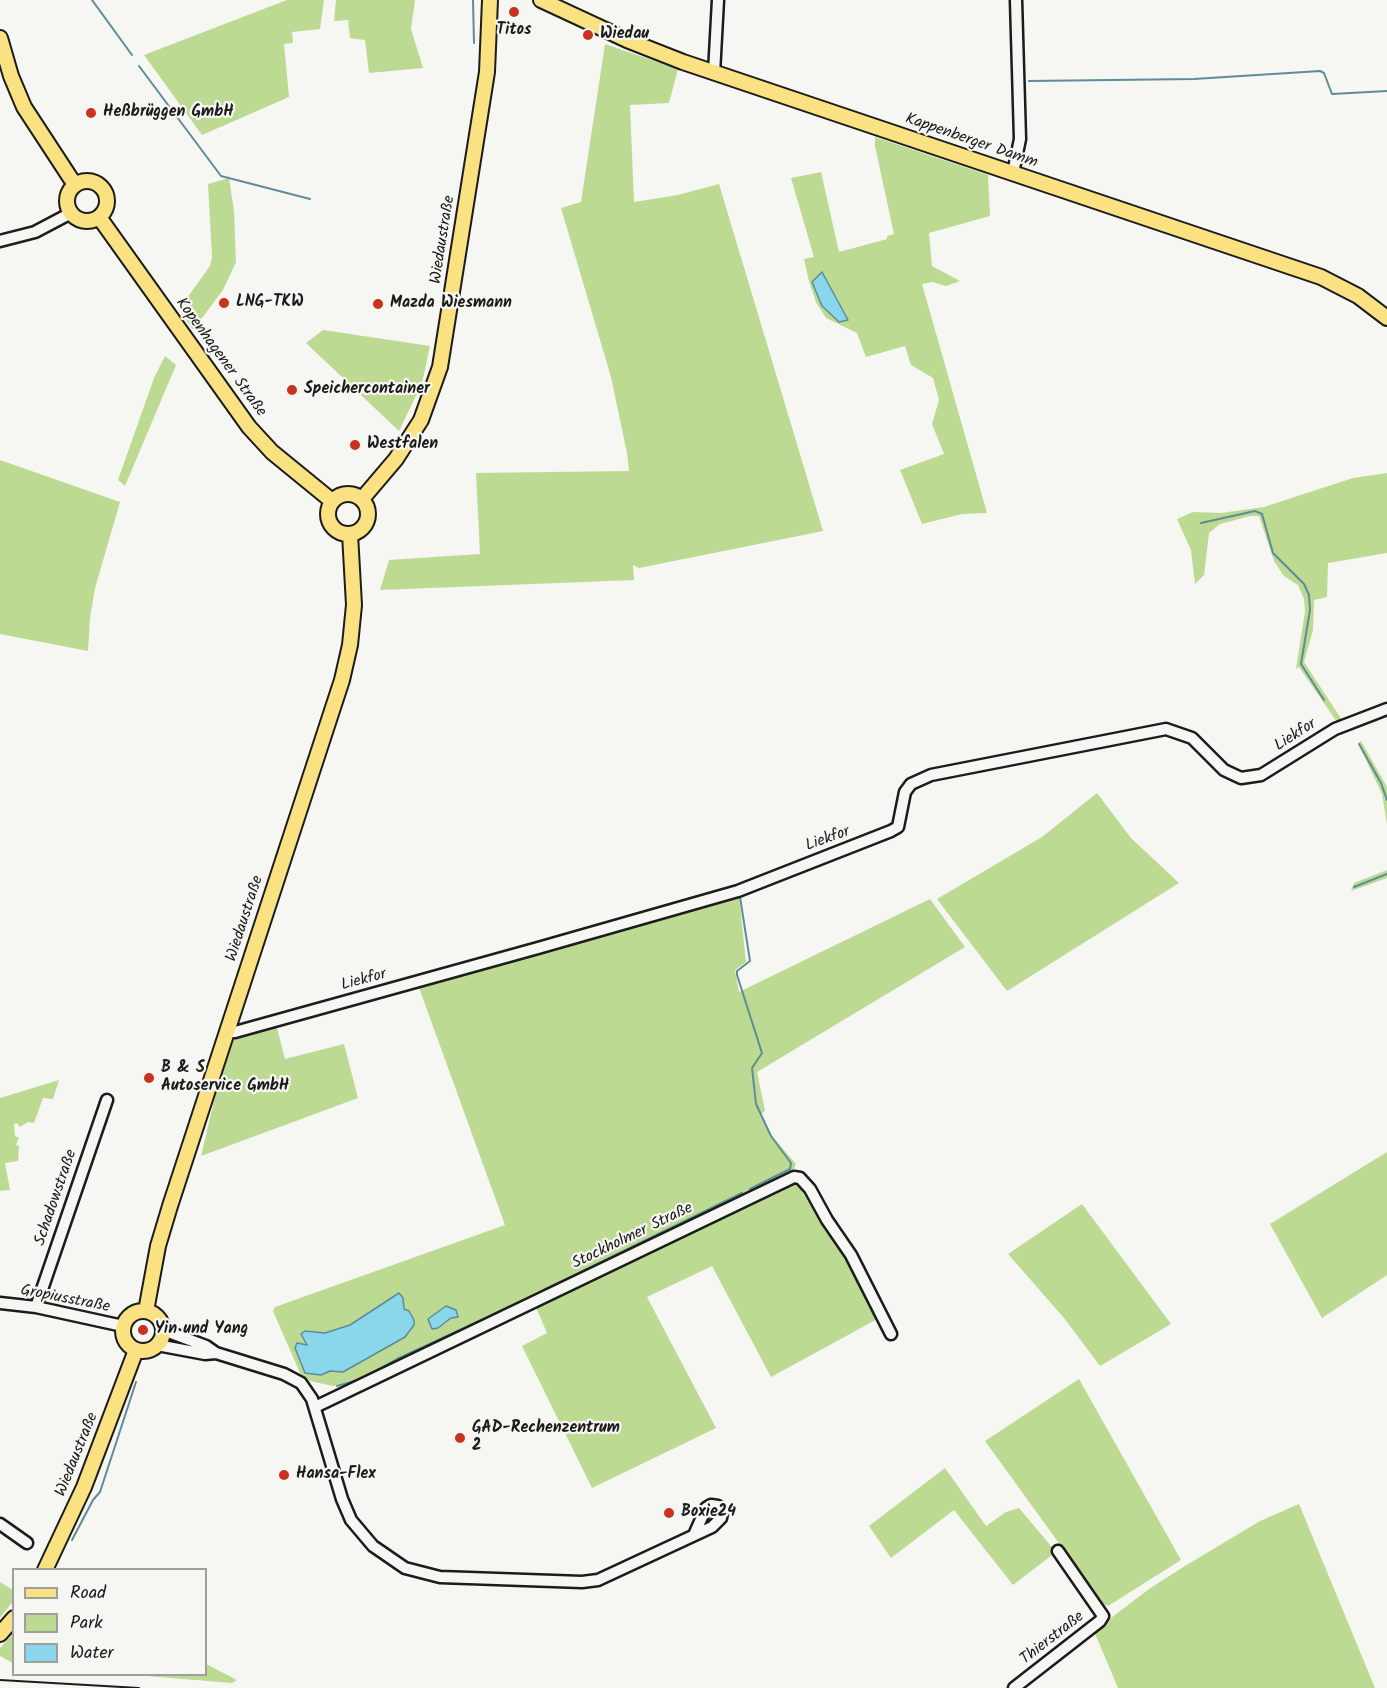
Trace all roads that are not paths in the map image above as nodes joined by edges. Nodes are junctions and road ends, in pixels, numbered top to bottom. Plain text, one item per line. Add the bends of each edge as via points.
1 (490, 0) edge
2 (541, 0) edge
3 (718, 0) edge
4 (1016, 0) edge
5 (0, 38) edge
6 (714, 73) junction
7 (1013, 173) junction
8 (75, 185) junction
9 (71, 213) junction
10 (99, 217) junction
11 (0, 241) edge
12 (1387, 318) edge
13 (362, 499) junction
14 (332, 501) junction
15 (350, 534) junction
16 (1387, 709) edge
17 (227, 1032) junction
18 (107, 1100) dead end
19 (0, 1303) edge
20 (36, 1306) junction
21 (146, 1311) junction
22 (123, 1326) junction
23 (163, 1330) junction
24 (891, 1334) dead end
25 (157, 1345) junction
26 (136, 1350) junction
27 (216, 1353) junction
28 (315, 1407) junction
29 (0, 1524) edge
30 (694, 1535) dead end
31 (27, 1543) dead end
32 (1058, 1551) dead end
33 (45, 1568) edge
34 (12, 1620) edge
35 (0, 1634) edge
36 (1014, 1688) edge

1 - 13 main road, Wiedaustraße via 487,72 440,367 421,420 396,459
2 - 6 main road, Kappenberger Damm via 627,40
3 - 6 street
4 - 7 street via 1020,139
5 - 8 main road via 24,107
6 - 7 main road, Kappenberger Damm
7 - 12 main road, Kappenberger Damm via 1321,277 1358,296
8 - 9 main road via 67,201
8 - 10 main road via 88,181 104,192 106,204
9 - 10 main road via 85,221
9 - 11 street via 35,232
10 - 14 main road, Kopenhagener Straße via 249,427 272,452
13 - 14 main road via 349,494
13 - 15 main road via 368,508 367,520
14 - 15 main road via 328,512 331,524
15 - 17 main road, Wiedaustraße via 354,605 342,680
16 - 17 street, Liekfor via 1335,729 1261,776 1241,777 1224,770 1192,738 1166,729 930,775 911,784 905,792 898,827 738,891
17 - 21 main road, Wiedaustraße via 158,1246
18 - 20 street, Schadowstraße
19 - 20 street, Gropiusstraße
20 - 22 street, Gropiusstraße
21 - 22 main road via 134,1313
21 - 23 main road via 158,1318
22 - 26 main road via 126,1343
23 - 25 main road
23 - 27 street
24 - 28 street, Stockholmer Straße via 851,1255 810,1189 794,1177
25 - 26 main road via 145,1351
25 - 27 street
26 - 33 main road, Wiedaustraße via 88,1476
27 - 28 street via 296,1379 309,1392
28 - 30 street via 351,1520 383,1555 422,1574 582,1582 613,1575
29 - 31 street
32 - 36 street, Thierstraße via 1103,1616
34 - 35 main road

